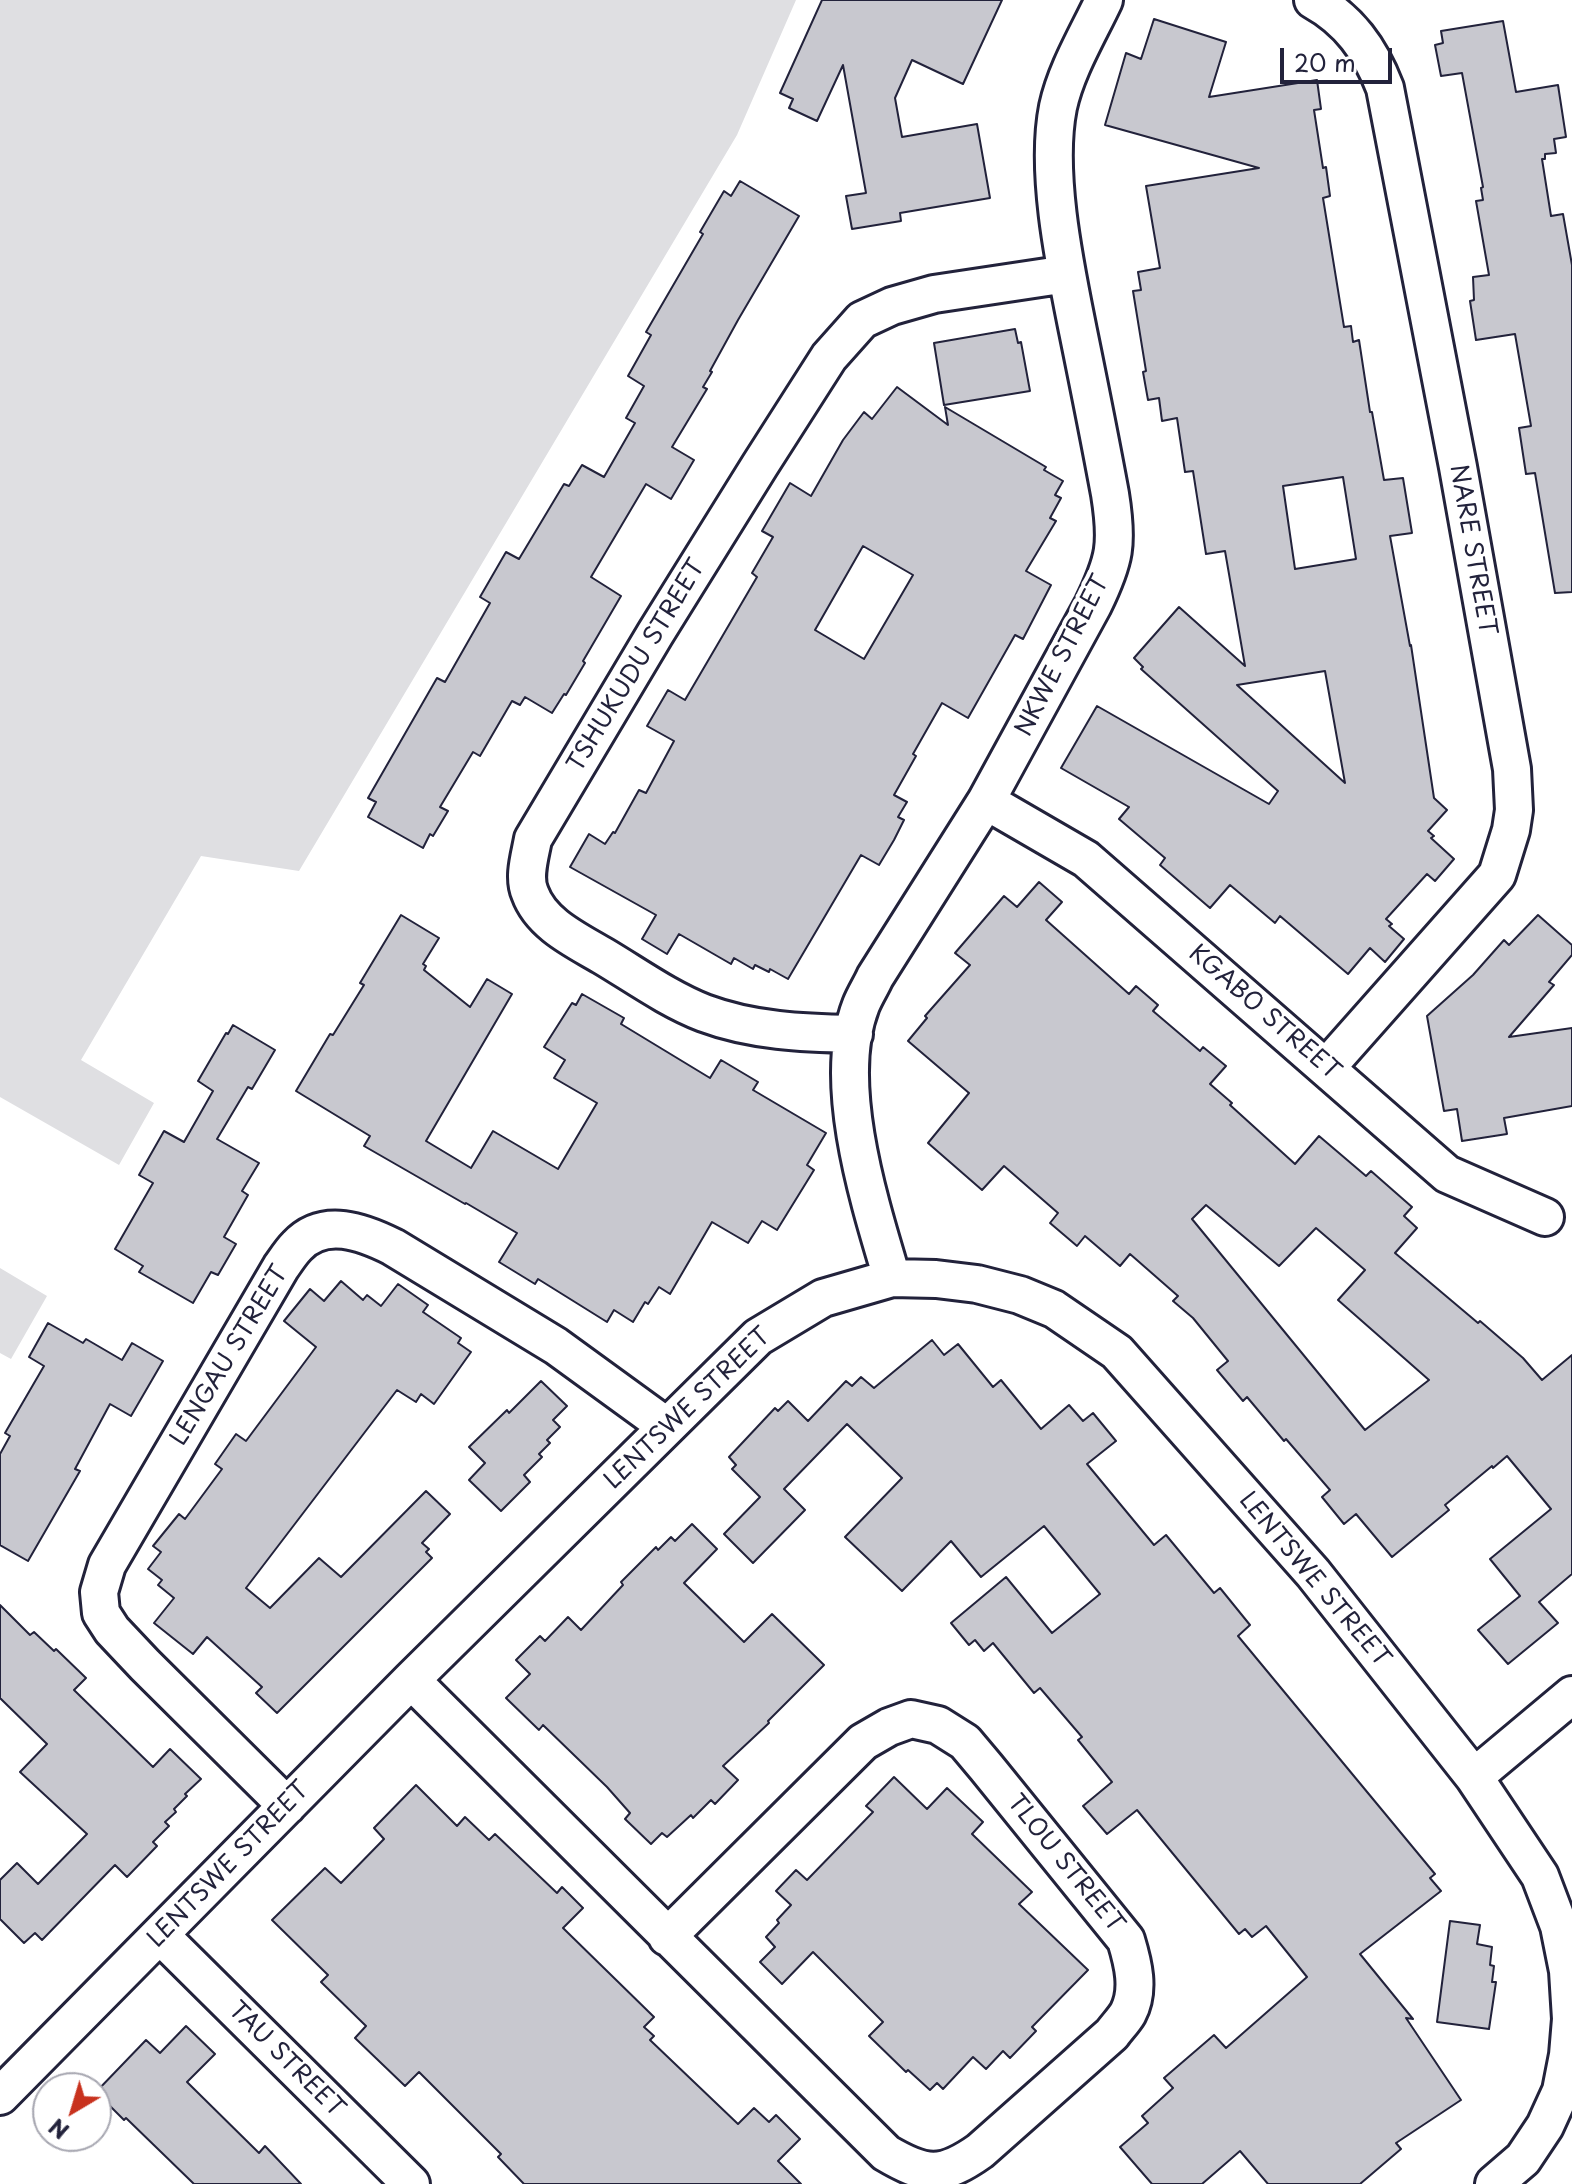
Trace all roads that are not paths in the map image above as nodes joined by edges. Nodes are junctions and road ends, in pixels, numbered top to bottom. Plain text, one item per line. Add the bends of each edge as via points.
1 (1104, 0) edge
2 (1313, 0) edge
3 (1067, 274) junction
4 (986, 801) junction
5 (854, 1034) junction
6 (1326, 1068) junction
7 (1545, 1217) dead end
8 (892, 1278) junction
9 (666, 1426) junction
10 (411, 1680) junction
11 (1572, 1695) edge
12 (1474, 1777) junction
13 (287, 1806) junction
14 (161, 1936) junction
15 (667, 1937) junction
16 (1570, 2056) edge
17 (0, 2096) edge
18 (411, 2184) edge
19 (1494, 2184) edge

1 - 3 street, NKWE STREET via 1059,107 1056,190
2 - 6 street, NARE STREET via 1356,34 1385,88 1512,769 1514,810 1497,875
3 - 4 street, NKWE STREET via 1110,494 1115,546 1093,605
3 - 5 street, TSHUKUDU STREET via 934,294 862,320 829,357 769,451 533,839 529,892 544,916 567,935 703,1012 795,1033
4 - 5 street, NKWE STREET via 875,977
4 - 6 street, KGABO STREET via 1086,859
5 - 8 street, NKWE STREET via 849,1087 866,1189
6 - 7 street, KGABO STREET via 1447,1174
8 - 9 street, LENTSWE STREET via 823,1298 786,1318 758,1337
8 - 12 street, LENTSWE STREET via 977,1284 1020,1295 1054,1309 1117,1352 1313,1573
9 - 10 street, LENTSWE STREET
9 - 13 street, LENGAU STREET via 556,1346 367,1234 340,1228 298,1244 107,1565 99,1592 101,1613 112,1630
10 - 13 street, LENTSWE STREET
10 - 15 street, TLOU STREET
11 - 12 street
12 - 16 street, LENTSWE STREET via 1540,1876 1559,1926 1568,1971
13 - 14 street, LENTSWE STREET
14 - 17 street, LENTSWE STREET
14 - 18 street, TAU STREET
15 - 15 street, TLOU STREET via 886,2153 911,2168 939,2171 960,2166 980,2151 1112,2034 1129,2012 1134,1992 1135,1968 1126,1940 986,1767 952,1733 911,1719 863,1742
16 - 19 street, LENTSWE STREET via 1545,2126 1523,2159

